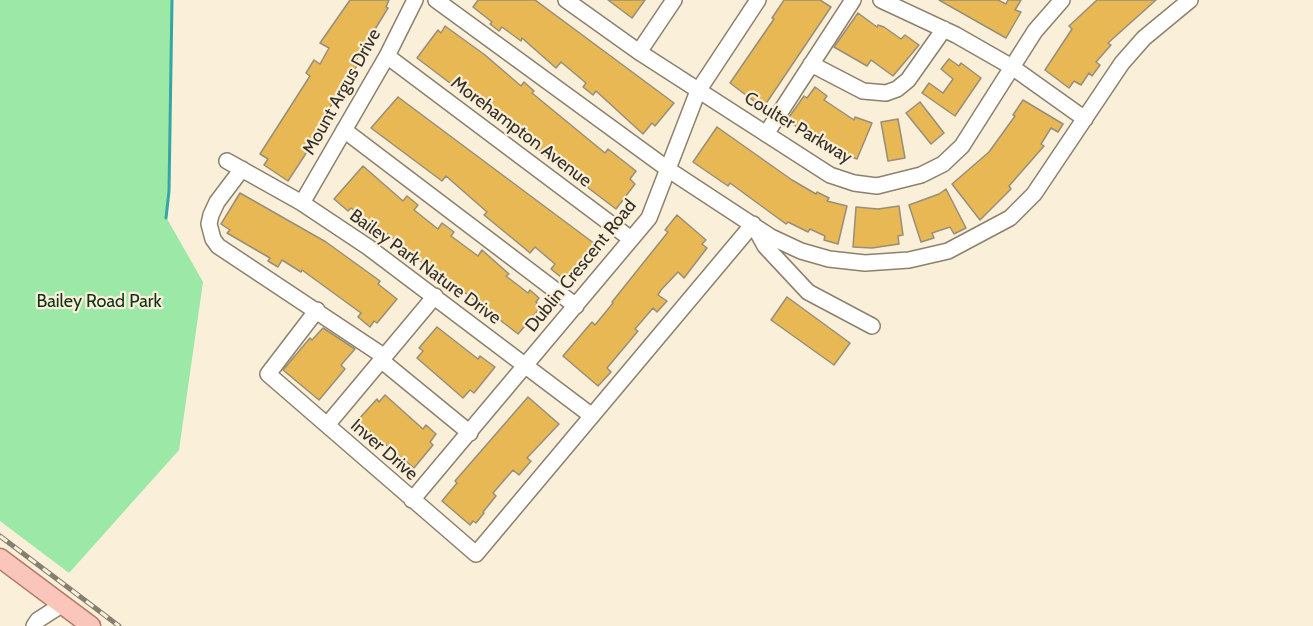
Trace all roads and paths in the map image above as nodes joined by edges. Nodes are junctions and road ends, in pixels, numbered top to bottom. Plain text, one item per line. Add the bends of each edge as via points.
1 (415, 0) edge
2 (436, 0) edge
3 (674, 0) edge
4 (758, 0) edge
5 (853, 0) edge
6 (881, 0) edge
7 (1190, 0) edge
8 (568, 1) edge
9 (1058, 1) edge
10 (944, 29) junction
11 (639, 52) junction
12 (387, 56) junction
13 (811, 64) junction
14 (1012, 66) junction
15 (698, 91) junction
16 (1085, 119) junction
17 (344, 130) junction
18 (765, 134) junction
19 (227, 161) dead end
20 (242, 170) junction
21 (669, 170) junction
22 (302, 203) junction
23 (753, 224) junction
24 (631, 239) junction
25 (435, 296) junction
26 (576, 306) junction
27 (317, 310) junction
28 (872, 326) dead end
29 (384, 359) junction
30 (525, 365) junction
31 (592, 416) junction
32 (327, 425) junction
33 (470, 433) junction
34 (412, 500) junction
35 (0, 558) edge
36 (42, 589) junction
37 (63, 604) junction
38 (36, 623) edge
39 (92, 626) edge

1 - 12 street, Mount Argus Drive
2 - 21 street
3 - 11 street
4 - 15 street, Dublin Crescent Road
5 - 13 street
6 - 10 street
7 - 16 street via 1144,38 1122,63
8 - 11 street, Coulter Parkway
9 - 14 street, Coulter Parkway
10 - 13 street via 908,80 886,93 863,91
10 - 14 street
11 - 15 street, Coulter Parkway
12 - 17 street, Mount Argus Drive
12 - 24 street, Morehampton Avenue
13 - 18 street
14 - 16 street
14 - 18 street, Coulter Parkway via 962,146 943,164 898,182 877,186 830,175
15 - 18 street, Coulter Parkway
15 - 21 street, Dublin Crescent Road
16 - 23 street via 1034,194 1010,218 948,251 909,260 865,263 829,259 801,251
17 - 22 street, Mount Argus Drive
17 - 26 street
19 - 20 street, Bailey Park Nature Drive
20 - 22 street, Bailey Park Nature Drive
20 - 27 street via 211,215 213,239
21 - 23 street
21 - 24 street, Dublin Crescent Road via 649,218
22 - 25 street, Bailey Park Nature Drive
23 - 28 street via 765,246 808,292
23 - 31 street
24 - 26 street, Dublin Crescent Road
25 - 29 street
25 - 30 street, Bailey Park Nature Drive
26 - 30 street, Dublin Crescent Road
27 - 29 street
27 - 32 street, Inver Drive via 268,374
29 - 32 street
29 - 33 street
30 - 31 street, Bailey Park Nature Drive
30 - 33 street, Dublin Crescent Road
31 - 34 street, Inver Drive via 476,554
32 - 34 street, Inver Drive
33 - 34 street, Dublin Crescent Road
35 - 36 main road
36 - 37 main road
36 - 38 street
37 - 38 street
37 - 39 main road

